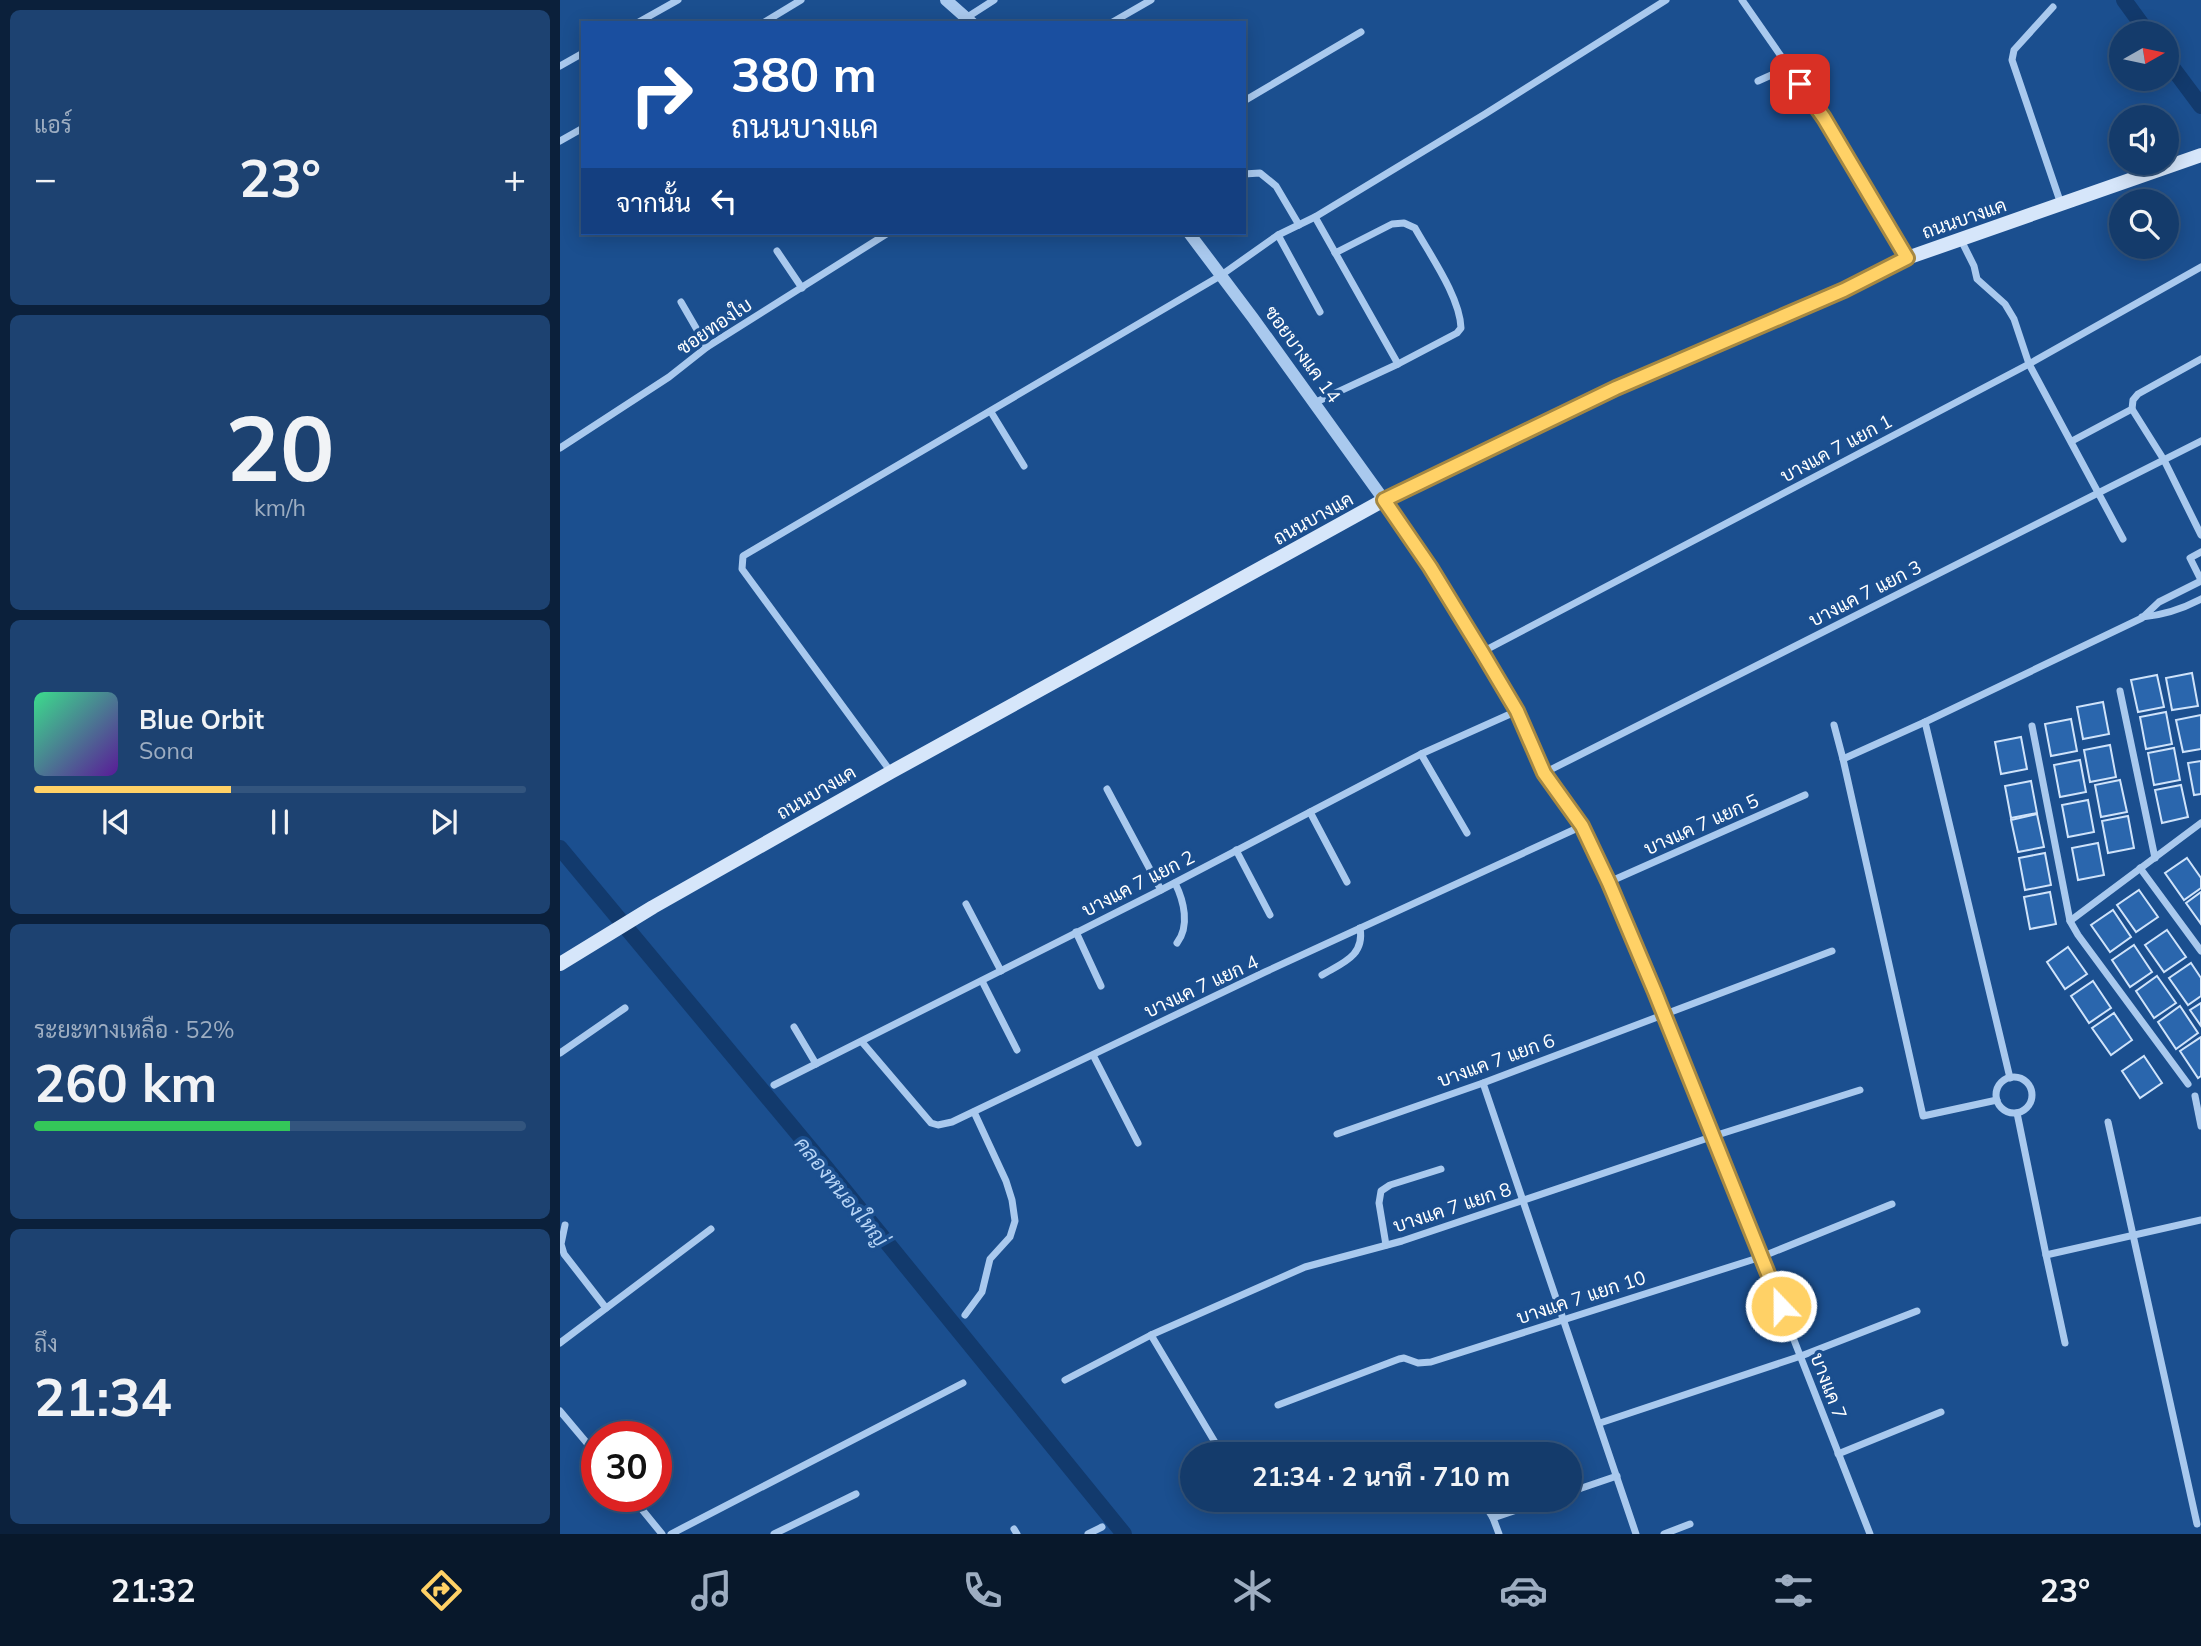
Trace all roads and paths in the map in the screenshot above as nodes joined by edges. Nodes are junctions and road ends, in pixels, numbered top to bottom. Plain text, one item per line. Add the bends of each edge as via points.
1 (678, 0) edge
2 (801, 0) edge
3 (946, 0) edge
4 (994, 0) edge
5 (1150, 0) edge
6 (1666, 0) edge
7 (1742, 0) edge
8 (2053, 7) dead end
9 (969, 20) edge
10 (641, 21) edge
11 (765, 21) edge
12 (1114, 21) edge
13 (1361, 32) dead end
14 (581, 54) edge
15 (560, 66) edge
16 (1788, 67) junction
17 (1758, 81) dead end
18 (1246, 100) edge
19 (581, 129) edge
20 (560, 141) edge
21 (2201, 155) edge
22 (1246, 174) edge
23 (2061, 204) junction
24 (1315, 217) junction
25 (1299, 225) junction
26 (885, 235) edge
27 (1190, 235) edge
28 (1278, 235) junction
29 (1961, 240) junction
30 (777, 251) dead end
31 (1335, 253) junction
32 (1907, 258) junction
33 (2201, 267) edge
34 (1220, 276) junction
35 (802, 288) junction
36 (681, 302) dead end
37 (1320, 312) dead end
38 (707, 346) junction
39 (2201, 359) edge
40 (1398, 364) junction
41 (2029, 364) junction
42 (1314, 403) junction
43 (2133, 409) junction
44 (991, 412) junction
45 (2072, 441) junction
46 (2201, 442) edge
47 (560, 448) edge
48 (2164, 460) junction
49 (1024, 466) dead end
50 (2100, 493) junction
51 (1384, 500) junction
52 (2201, 535) edge
53 (2123, 539) dead end
54 (2201, 552) edge
55 (2201, 581) edge
56 (2201, 599) edge
57 (2141, 618) junction
58 (1482, 652) junction
59 (2120, 691) dead end
60 (1517, 711) junction
61 (1925, 722) junction
62 (1834, 725) dead end
63 (2032, 726) dead end
64 (1422, 754) junction
65 (1843, 759) junction
66 (891, 772) junction
67 (1544, 773) junction
68 (1107, 789) dead end
69 (1805, 794) dead end
70 (1310, 812) junction
71 (2201, 823) edge
72 (1582, 826) junction
73 (1467, 833) dead end
74 (1236, 850) junction
75 (2155, 858) junction
76 (2140, 869) junction
77 (1347, 882) dead end
78 (1175, 883) junction
79 (1609, 883) junction
80 (1161, 890) junction
81 (966, 905) dead end
82 (1270, 915) dead end
83 (2070, 921) junction
84 (1360, 928) junction
85 (1076, 932) junction
86 (1177, 943) dead end
87 (1832, 951) dead end
88 (2201, 951) edge
89 (560, 964) edge
90 (1001, 971) junction
91 (1322, 975) dead end
92 (982, 981) junction
93 (1101, 986) dead end
94 (625, 1008) dead end
95 (1664, 1014) junction
96 (794, 1027) dead end
97 (862, 1042) junction
98 (1017, 1050) dead end
99 (560, 1053) edge
100 (1093, 1055) junction
101 (816, 1064) junction
102 (2010, 1078) junction
103 (1483, 1083) junction
104 (2188, 1084) dead end
105 (774, 1085) dead end
106 (1860, 1090) dead end
107 (2195, 1096) dead end
108 (1997, 1100) junction
109 (974, 1112) junction
110 (2017, 1113) junction
111 (2108, 1122) dead end
112 (2201, 1126) edge
113 (1337, 1134) dead end
114 (1714, 1136) junction
115 (1138, 1143) dead end
116 (1441, 1169) dead end
117 (1522, 1202) junction
118 (1892, 1204) dead end
119 (2201, 1220) edge
120 (565, 1225) dead end
121 (711, 1229) dead end
122 (2133, 1234) junction
123 (1386, 1245) junction
124 (2046, 1255) junction
125 (1761, 1256) junction
126 (607, 1308) junction
127 (1917, 1311) dead end
128 (965, 1315) dead end
129 (1563, 1319) junction
130 (1151, 1335) junction
131 (560, 1343) edge
132 (2065, 1343) dead end
133 (1801, 1356) junction
134 (1065, 1380) dead end
135 (962, 1383) dead end
136 (1278, 1405) dead end
137 (560, 1411) edge
138 (1941, 1412) dead end
139 (1600, 1423) junction
140 (581, 1436) edge
141 (1215, 1442) edge
142 (1838, 1454) junction
143 (1617, 1476) junction
144 (1582, 1488) edge
145 (856, 1494) dead end
146 (644, 1512) edge
147 (1489, 1512) edge
148 (1511, 1512) edge
149 (1493, 1518) junction
150 (1690, 1524) dead end
151 (2197, 1524) dead end
152 (1102, 1527) dead end
153 (662, 1534) edge
154 (670, 1534) edge
155 (774, 1534) edge
156 (1088, 1534) edge
157 (1499, 1534) edge
158 (1636, 1534) edge
159 (1664, 1534) edge
160 (1870, 1534) edge

1 - 10 street
2 - 11 street
3 - 9 street
4 - 9 street
5 - 12 street
6 - 24 street
7 - 16 street
8 - 23 street via 2014,50 2012,60
13 - 18 street
14 - 15 street
16 - 17 street
16 - 32 street via 1824,118
19 - 20 street
21 - 23 main road, ถนนบางแค
22 - 25 street via 1260,173 1276,186
23 - 29 main road, ถนนบางแค
24 - 25 street
24 - 31 street
25 - 28 street
26 - 35 street, ซอยทองใบ
27 - 34 street, ซอยบางแค 14
28 - 34 street
28 - 37 street
29 - 32 main road, ถนนบางแค
29 - 41 street via 1977,279 2005,304 2014,319
30 - 35 street
31 - 40 street
31 - 40 street via 1392,224 1415,228 1449,291 1461,328
32 - 51 main road, ถนนบางแค via 1844,290 1616,388
33 - 41 street, บางแค 7 แยก 1
34 - 42 street, ซอยบางแค 14
34 - 44 street
35 - 38 street, ซอยทองใบ
36 - 38 street
38 - 47 street, ซอยทองใบ via 669,377
39 - 43 street via 2138,394
40 - 42 street
41 - 45 street
41 - 58 street, บางแค 7 แยก 1
42 - 51 street, ซอยบางแค 14
43 - 45 street
43 - 48 street
44 - 49 street
44 - 66 street via 743,556 741,562
45 - 50 street
46 - 48 street, บางแค 7 แยก 3
48 - 50 street, บางแค 7 แยก 3
48 - 52 street
50 - 53 street
50 - 67 street, บางแค 7 แยก 3
51 - 58 street, บางแค 7
51 - 66 main road, ถนนบางแค
54 - 55 street via 2190,558
55 - 57 street via 2159,602
56 - 57 street via 2163,615
57 - 61 street
58 - 60 street, บางแค 7
59 - 75 street
60 - 64 street, บางแค 7 แยก 2
60 - 67 street, บางแค 7
61 - 65 street
61 - 102 street
62 - 65 street
63 - 83 street
64 - 70 street, บางแค 7 แยก 2
64 - 73 street
65 - 108 street via 1923,1116
66 - 89 main road, ถนนบางแค
67 - 72 street, บางแค 7
68 - 80 street
69 - 79 street, บางแค 7 แยก 5
70 - 74 street, บางแค 7 แยก 2
70 - 77 street
71 - 75 street
72 - 79 street, บางแค 7
72 - 84 street, บางแค 7 แยก 4
74 - 78 street, บางแค 7 แยก 2
74 - 82 street
75 - 76 street
76 - 83 street
76 - 88 street
78 - 80 street, บางแค 7 แยก 2
78 - 86 street via 1185,915
79 - 95 street, บางแค 7
80 - 85 street, บางแค 7 แยก 2
81 - 90 street
83 - 104 street
84 - 91 street via 1362,939 1356,953
84 - 100 street, บางแค 7 แยก 4
85 - 90 street, บางแค 7 แยก 2
85 - 93 street
87 - 95 street, บางแค 7 แยก 6
90 - 92 street, บางแค 7 แยก 2
92 - 97 street, บางแค 7 แยก 2
92 - 98 street
94 - 99 street
95 - 103 street, บางแค 7 แยก 6
95 - 114 street, บางแค 7
96 - 101 street
97 - 101 street, บางแค 7 แยก 2
97 - 109 street, บางแค 7 แยก 4 via 930,1123 947,1124
100 - 109 street, บางแค 7 แยก 4
100 - 115 street
101 - 105 street, บางแค 7 แยก 2
102 - 108 street via 1998,1089
102 - 110 street via 2021,1079 2032,1092 2031,1103
103 - 113 street, บางแค 7 แยก 6
103 - 117 street
106 - 114 street, บางแค 7 แยก 8
107 - 112 street
108 - 110 street via 2007,1112
109 - 128 street via 1006,1181 1015,1220 1010,1237 990,1259 982,1292
110 - 124 street
111 - 122 street
114 - 117 street, บางแค 7 แยก 8
114 - 125 street, บางแค 7
116 - 123 street via 1381,1191
117 - 123 street, บางแค 7 แยก 8
117 - 129 street
118 - 125 street, บางแค 7 แยก 10
119 - 122 street
120 - 126 street via 564,1254
121 - 126 street
122 - 124 street
122 - 151 street
123 - 130 street, บางแค 7 แยก 8 via 1305,1267
124 - 132 street
125 - 129 street, บางแค 7 แยก 10
125 - 133 street, บางแค 7
126 - 131 street
127 - 133 street
129 - 136 street, บางแค 7 แยก 10 via 1431,1362 1399,1359
129 - 139 street
130 - 134 street, บางแค 7 แยก 8
130 - 141 street
133 - 139 street
133 - 142 street, บางแค 7
135 - 154 street
137 - 140 street
138 - 142 street
139 - 143 street
142 - 160 street, บางแค 7
143 - 144 street
143 - 158 street
145 - 155 street
146 - 153 street
147 - 149 street
148 - 149 street
149 - 157 street
150 - 159 street
152 - 156 street

